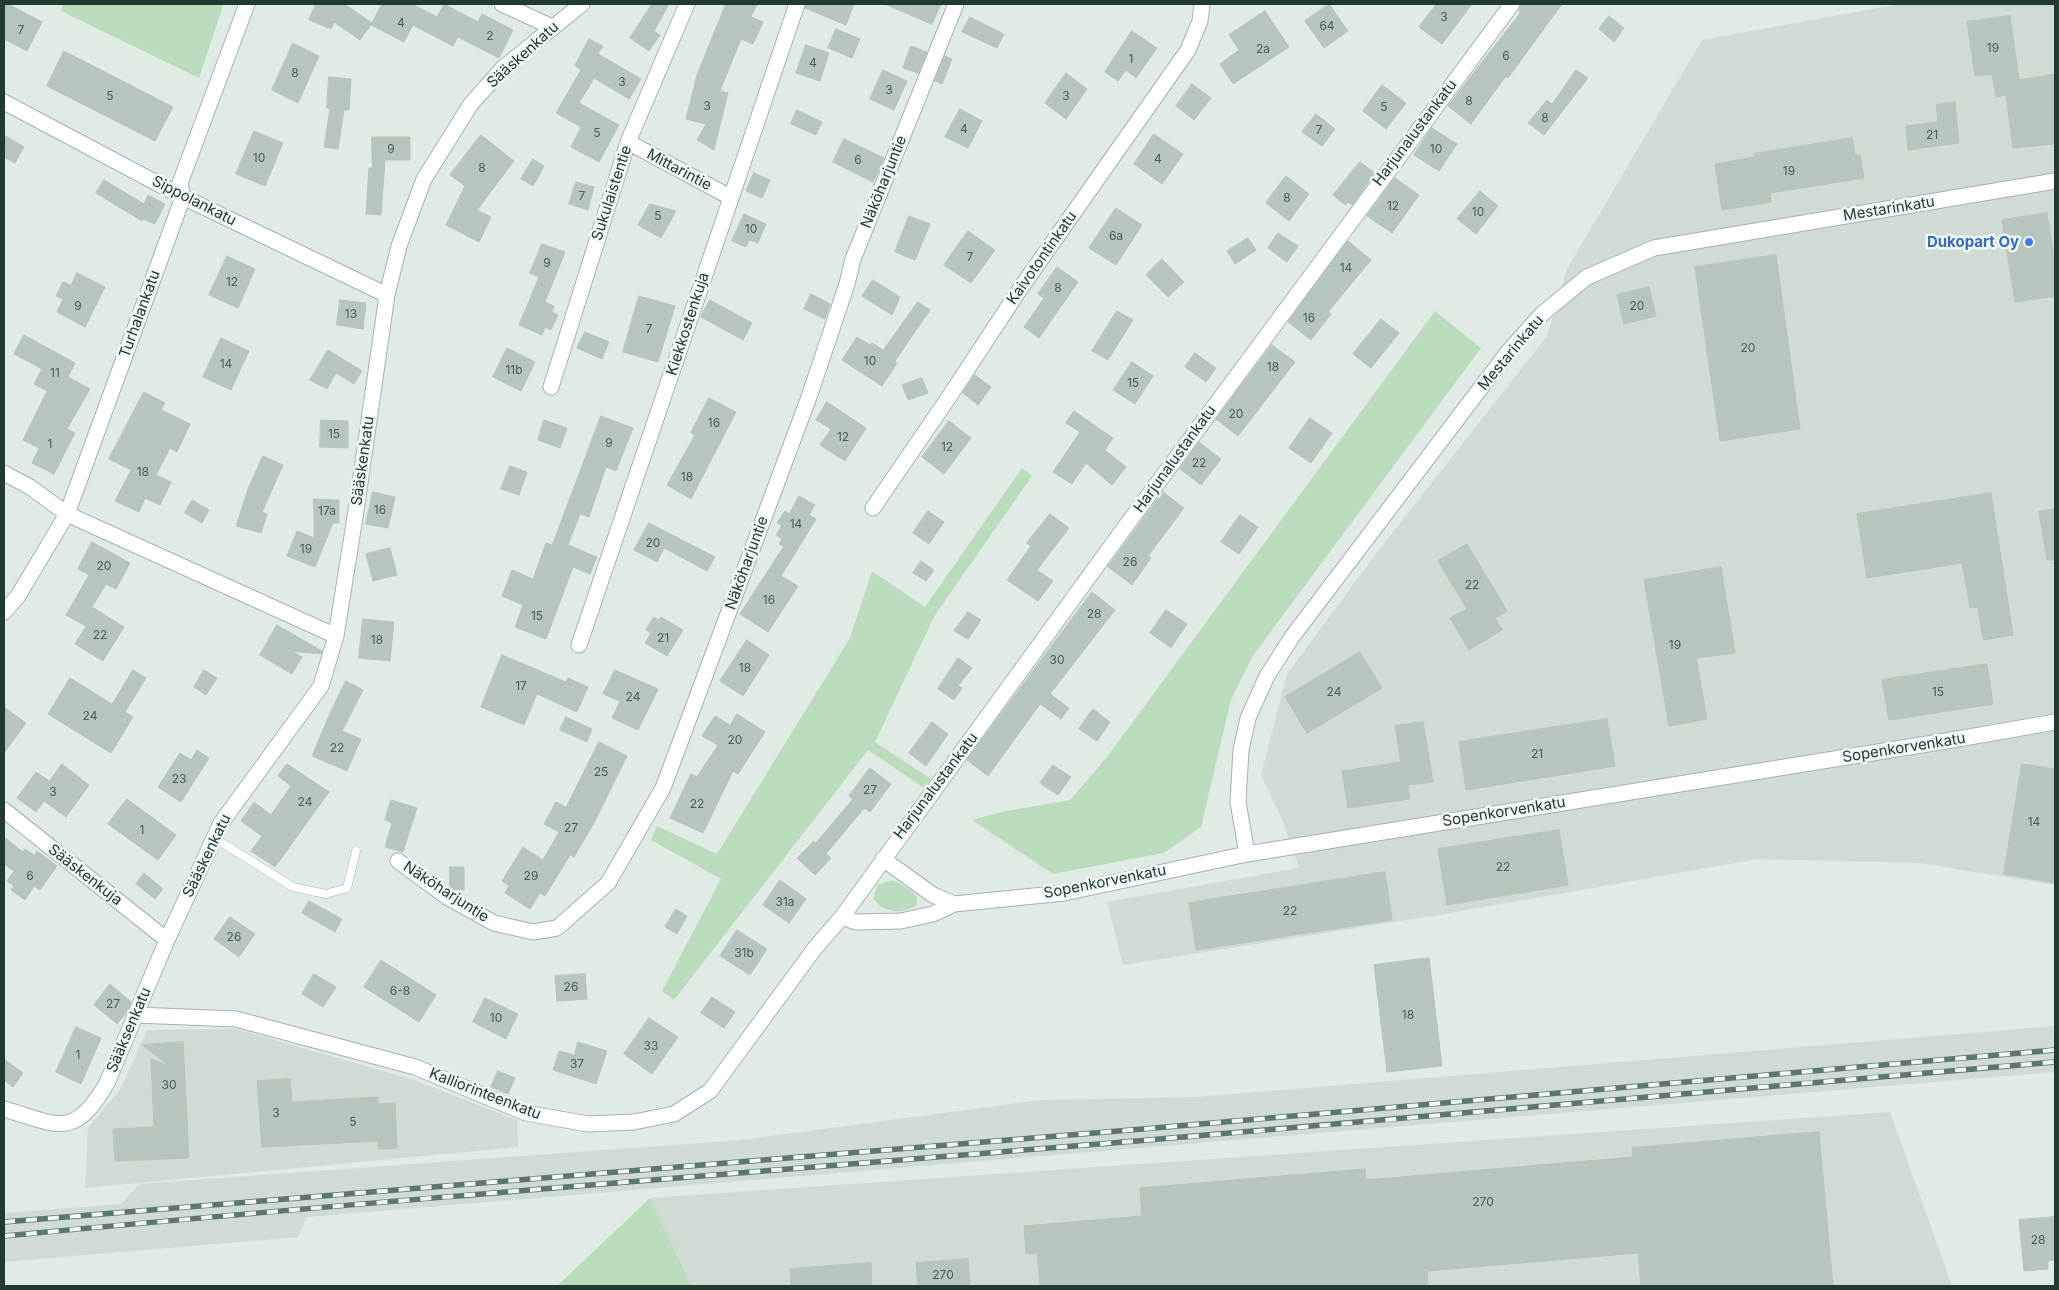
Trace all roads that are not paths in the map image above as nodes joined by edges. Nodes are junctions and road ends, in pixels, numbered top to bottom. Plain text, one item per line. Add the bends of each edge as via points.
1 (247, 4) edge
2 (502, 4) edge
3 (582, 4) edge
4 (687, 4) edge
5 (797, 4) edge
6 (956, 4) edge
7 (1202, 4) edge
8 (1512, 4) edge
9 (552, 27) junction
10 (4, 102) edge
11 (628, 142) junction
12 (2055, 181) edge
13 (183, 197) junction
14 (730, 197) junction
15 (387, 295) junction
16 (551, 387) dead end
17 (4, 473) edge
18 (873, 508) dead end
19 (67, 514) junction
20 (4, 612) edge
21 (336, 636) junction
22 (579, 645) dead end
23 (2055, 722) edge
24 (4, 810) edge
25 (214, 838) junction
26 (356, 851) dead end
27 (1247, 854) junction
28 (882, 859) junction
29 (398, 861) dead end
30 (954, 904) junction
31 (842, 917) junction
32 (167, 940) junction
33 (135, 1015) junction
34 (4, 1109) edge

1 - 13 street, Turhalankatu via 180,183
2 - 9 street
3 - 9 street, Sääskenkatu
4 - 11 street, Sukulaistentie
5 - 14 street, Kiekkostenkuja
6 - 29 street, Näköharjuntie via 853,259 809,397 663,788 608,882 558,928 532,932 494,923 446,896
7 - 18 street, Kaivotontinkatu via 1200,21 1188,50 1020,288
8 - 28 street, Harjunalustankatu
9 - 15 street, Sääskenkatu via 503,68 471,104 442,149 424,179 399,246
10 - 13 street, Sippolankatu
11 - 14 street, Mittarintie
11 - 16 street, Sukulaistentie
12 - 27 street, Mestarinkatu via 1654,248 1587,277 1550,308 1508,352 1292,637 1267,676 1248,718 1241,750 1238,802
13 - 15 street, Sippolankatu
13 - 19 street, Turhalankatu
14 - 22 street, Kiekkostenkuja
15 - 21 street, Sääskenkatu
17 - 19 street via 30,486
19 - 20 street, Turhalankatu via 18,596
19 - 21 street
21 - 25 street, Sääskenkatu via 321,686 254,776
23 - 27 street, Sopenkorvenkatu
24 - 32 street, Sääskenkuja
25 - 26 lane via 293,887 326,894 347,888
25 - 32 street, Sääskenkatu
27 - 30 street, Sopenkorvenkatu via 1064,893
28 - 30 street via 933,895
28 - 31 street, Harjunalustankatu
30 - 31 street via 932,914 901,921 856,922
31 - 33 street, Kalliorinteenkatu via 815,948 710,1091 674,1114 634,1122 588,1124 526,1113 415,1067 236,1019
32 - 33 street, Sääksenkatu
33 - 34 street, Sääksenkatu via 107,1083 83,1116 67,1124 50,1123

